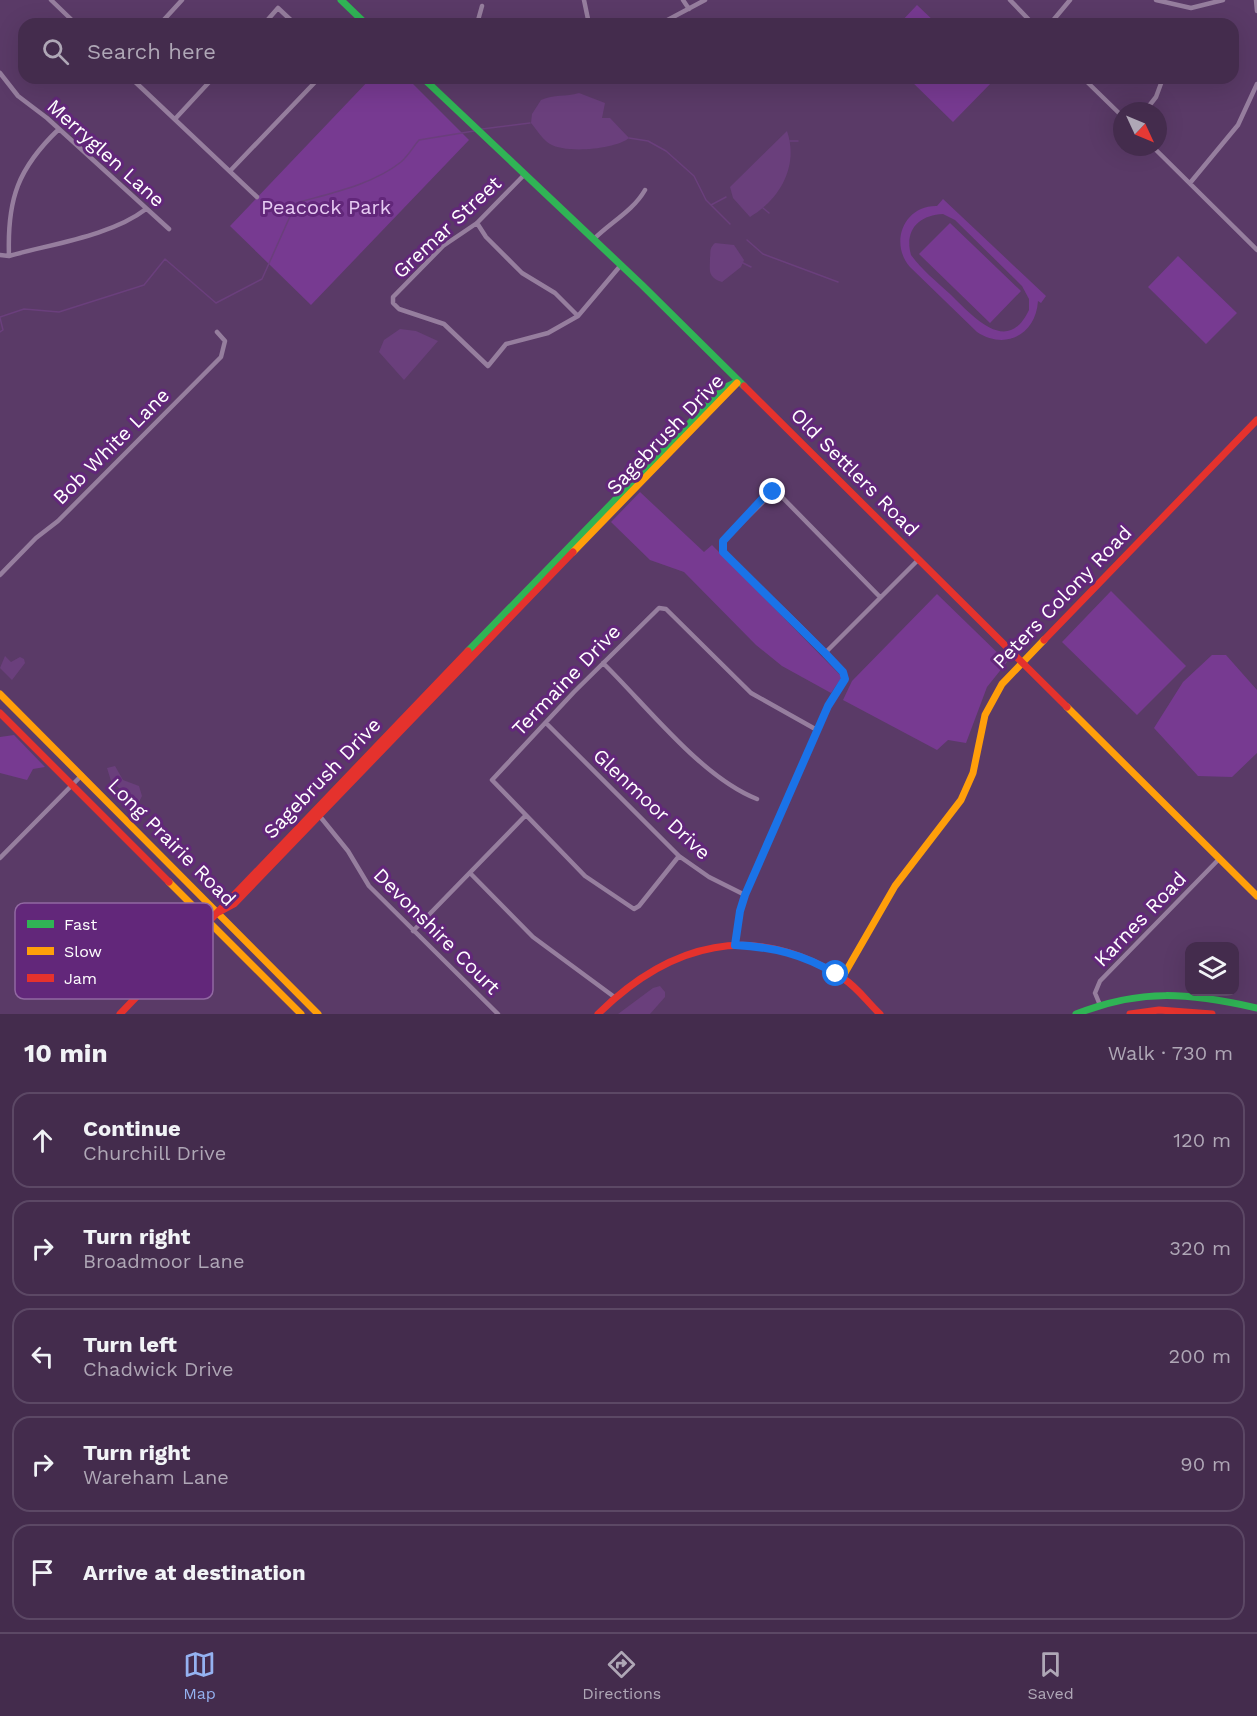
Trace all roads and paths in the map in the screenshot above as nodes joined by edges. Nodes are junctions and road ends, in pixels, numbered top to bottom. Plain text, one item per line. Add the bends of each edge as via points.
1 (51, 0) edge
2 (182, 0) edge
3 (341, 0) edge
4 (584, 0) edge
5 (684, 0) edge
6 (705, 0) edge
7 (1010, 0) edge
8 (1070, 0) edge
9 (1156, 0) edge
10 (1223, 0) edge
11 (1256, 0) edge
12 (482, 6) dead end
13 (689, 9) junction
14 (1257, 11) edge
15 (70, 18) edge
16 (165, 18) edge
17 (269, 18) edge
18 (289, 18) edge
19 (360, 18) edge
20 (479, 18) edge
21 (588, 18) edge
22 (672, 18) edge
23 (1027, 18) edge
24 (1055, 18) edge
25 (0, 73) edge
26 (137, 84) edge
27 (207, 84) edge
28 (313, 84) edge
29 (429, 84) edge
30 (1089, 84) edge
31 (1161, 84) edge
32 (1257, 84) edge
33 (1152, 102) edge
34 (1113, 107) edge
35 (175, 119) junction
36 (59, 129) junction
37 (1163, 156) edge
38 (230, 171) junction
39 (525, 174) junction
40 (1190, 183) junction
41 (645, 189) dead end
42 (257, 197) dead end
43 (146, 209) junction
44 (477, 223) junction
45 (169, 229) dead end
46 (1257, 238) edge
47 (594, 239) junction
48 (1251, 244) junction
49 (1257, 250) edge
50 (0, 255) edge
51 (9, 255) junction
52 (621, 265) junction
53 (578, 316) junction
54 (217, 332) dead end
55 (739, 381) junction
56 (1257, 420) edge
57 (919, 559) junction
58 (0, 575) edge
59 (880, 597) junction
60 (825, 653) junction
61 (1022, 660) junction
62 (603, 663) junction
63 (0, 694) edge
64 (0, 713) edge
65 (546, 723) junction
66 (817, 730) junction
67 (82, 775) junction
68 (71, 785) junction
69 (757, 799) dead end
70 (317, 813) junction
71 (525, 816) junction
72 (286, 840) junction
73 (679, 856) junction
74 (0, 858) edge
75 (1220, 858) junction
76 (273, 864) junction
77 (470, 873) junction
78 (745, 895) junction
79 (1257, 896) edge
80 (191, 903) edge
81 (209, 903) edge
82 (213, 907) edge
83 (218, 912) junction
84 (213, 918) edge
85 (213, 925) edge
86 (413, 931) junction
87 (735, 945) junction
88 (842, 978) junction
89 (613, 996) junction
90 (1216, 998) junction
91 (135, 999) edge
92 (1100, 1005) junction
93 (1257, 1008) edge
94 (120, 1014) edge
95 (301, 1014) edge
96 (318, 1014) edge
97 (498, 1014) edge
98 (598, 1014) edge
99 (879, 1014) edge
100 (1076, 1014) edge
101 (1130, 1014) edge
102 (1213, 1014) edge

1 - 15 street
2 - 16 street
3 - 19 main road
4 - 21 street
5 - 13 street
6 - 13 street
7 - 23 street
8 - 24 street
9 - 10 street via 1191,8
11 - 14 street
12 - 20 street
13 - 22 street
17 - 18 street via 278,8
25 - 36 street, Merryglen Lane via 18,96
26 - 35 street
27 - 35 street
28 - 38 street
29 - 39 main road, Old Settlers Road
30 - 34 street
31 - 33 street
32 - 40 street via 1238,125
35 - 38 street
36 - 43 street, Merryglen Lane
36 - 51 street via 22,173 7,222
37 - 40 street
38 - 42 street
39 - 44 street, Gremar Street
39 - 47 main road, Old Settlers Road
40 - 48 street
41 - 47 street via 632,208
43 - 45 street, Merryglen Lane
43 - 51 street via 112,227
44 - 53 street via 522,273 555,293
44 - 53 street, Gremar Street via 443,246 393,297 399,309 444,324 488,366 506,344 548,333
46 - 48 street
47 - 52 main road, Old Settlers Road
48 - 49 street
50 - 51 street
52 - 53 street
52 - 55 main road, Old Settlers Road
54 - 58 street, Bob White Lane via 225,341 221,357
55 - 57 main road, Old Settlers Road
55 - 70 main road, Sagebrush Drive via 724,388
56 - 61 main road, Peters Colony Road
57 - 59 street
57 - 61 main road, Old Settlers Road
59 - 60 street
59 - 60 street via 779,494 773,492 764,497 722,546 727,556
60 - 66 street via 845,679
61 - 75 main road, Old Settlers Road
61 - 88 main road, Peters Colony Road via 989,707 973,772 961,800 896,886
62 - 65 street, Termaine Drive
62 - 66 street, Termaine Drive via 660,608 666,609 751,693
62 - 69 street via 710,771
63 - 67 main road, Long Prairie Road
64 - 68 main road, Long Prairie Road
65 - 71 street, Termaine Drive via 492,780
65 - 73 street, Glenmoor Drive
66 - 78 street
67 - 68 street
67 - 81 main road, Long Prairie Road
68 - 74 street
68 - 80 main road, Long Prairie Road
70 - 72 main road, Sagebrush Drive
70 - 76 main road, Sagebrush Drive
70 - 86 street, Devonshire Court via 348,851 369,886
71 - 73 street via 585,876 634,909
71 - 77 street
72 - 76 main road via 272,859
72 - 83 main road, Sagebrush Drive
73 - 78 street, Glenmoor Drive
75 - 79 main road, Old Settlers Road
75 - 92 street, Karnes Road via 1100,981 1095,993
76 - 83 main road, Sagebrush Drive via 234,904
77 - 86 street
77 - 89 street via 533,937
78 - 87 street
82 - 83 main road, Long Prairie Road
83 - 84 main road, Sagebrush Drive
83 - 96 main road, Long Prairie Road
85 - 95 main road, Long Prairie Road
86 - 97 street, Devonshire Court
87 - 88 main road via 781,950 821,965
87 - 89 main road via 666,961
88 - 99 main road
89 - 98 main road
90 - 92 main road via 1196,993 1154,993
90 - 93 main road
90 - 102 main road
91 - 94 main road, Sagebrush Drive
92 - 100 main road
101 - 102 main road via 1160,1010

